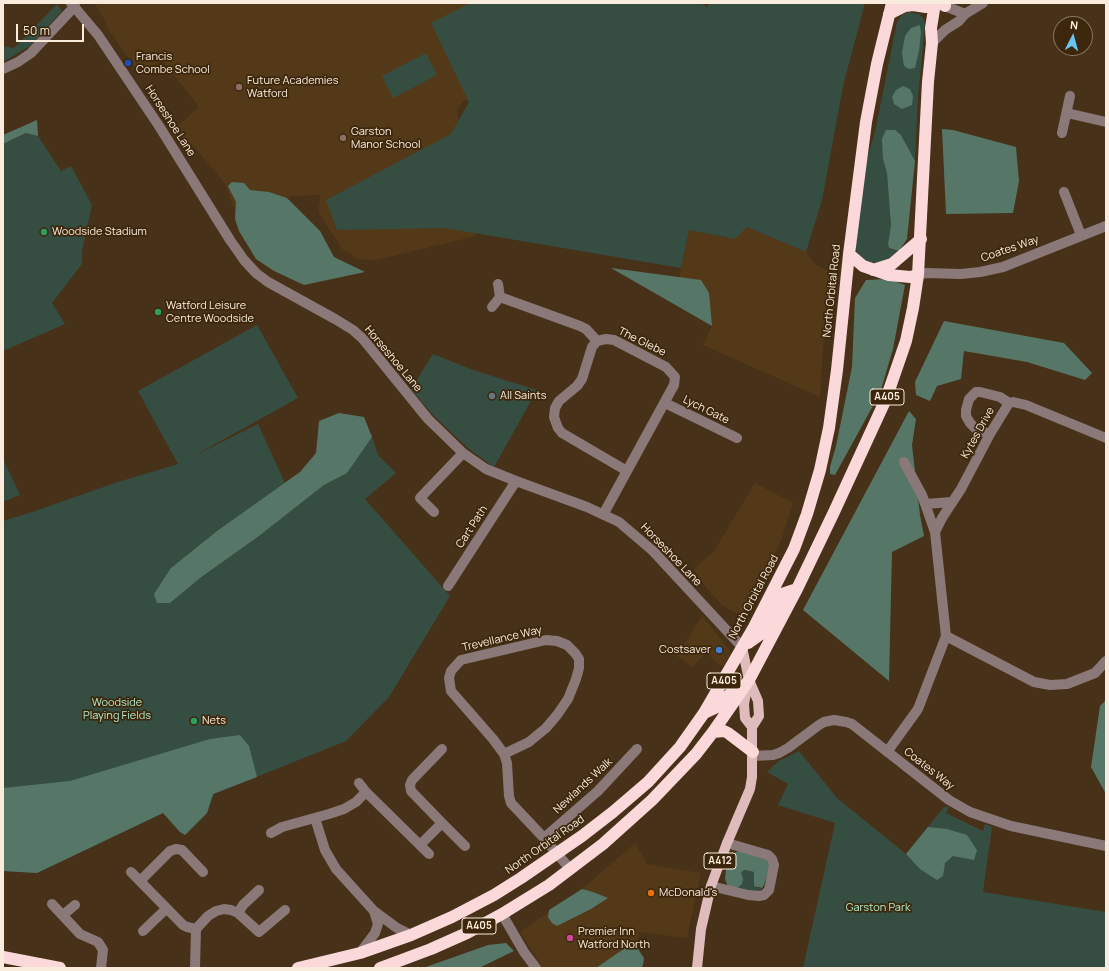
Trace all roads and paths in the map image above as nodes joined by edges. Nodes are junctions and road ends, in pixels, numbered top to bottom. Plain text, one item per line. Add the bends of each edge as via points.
1 (984, 3) edge
2 (940, 4) edge
3 (73, 5) edge
4 (890, 8) edge
5 (965, 14) junction
6 (932, 43) junction
7 (3, 69) edge
8 (1070, 96) dead end
9 (1066, 113) junction
10 (1106, 122) edge
11 (1062, 133) dead end
12 (1064, 192) dead end
13 (1106, 226) edge
14 (1081, 235) junction
15 (921, 239) junction
16 (848, 254) junction
17 (873, 270) junction
18 (918, 275) junction
19 (498, 284) dead end
20 (500, 297) junction
21 (492, 307) dead end
22 (596, 341) junction
23 (665, 403) junction
24 (1009, 403) junction
25 (990, 434) junction
26 (737, 438) dead end
27 (1106, 438) edge
28 (463, 453) junction
29 (904, 462) dead end
30 (627, 471) junction
31 (516, 481) junction
32 (952, 502) junction
33 (926, 504) junction
34 (434, 512) dead end
35 (604, 514) junction
36 (935, 532) junction
37 (448, 586) dead end
38 (797, 589) junction
39 (946, 636) junction
40 (742, 647) junction
41 (1106, 661) edge
42 (749, 680) junction
43 (704, 713) junction
44 (752, 727) junction
45 (713, 732) junction
46 (442, 749) dead end
47 (637, 749) dead end
48 (887, 752) junction
49 (504, 754) junction
50 (753, 754) junction
51 (359, 783) dead end
52 (366, 792) junction
53 (315, 818) junction
54 (442, 823) junction
55 (271, 833) dead end
56 (544, 838) junction
57 (727, 843) junction
58 (420, 845) junction
59 (465, 846) dead end
60 (1106, 846) edge
61 (429, 854) dead end
62 (557, 854) junction
63 (570, 869) junction
64 (131, 872) dead end
65 (203, 872) dead end
66 (140, 881) junction
67 (711, 886) junction
68 (259, 890) dead end
69 (52, 904) dead end
70 (75, 905) dead end
71 (166, 908) junction
72 (285, 910) dead end
73 (374, 911) junction
74 (238, 913) junction
75 (502, 914) junction
76 (63, 915) junction
77 (196, 929) junction
78 (143, 931) dead end
79 (412, 935) junction
80 (360, 953) junction
81 (3, 957) edge
82 (60, 968) edge
83 (102, 968) edge
84 (195, 968) edge
85 (298, 968) edge
86 (380, 968) edge
87 (536, 968) edge
88 (697, 968) edge

1 - 5 street
2 - 4 highway
2 - 5 street
2 - 6 highway, A405 via 931,28
3 - 7 street via 31,52
3 - 28 street, Horseshoe Lane via 98,35 130,82 244,260 268,282 353,330 428,419
4 - 16 highway, North Orbital Road / A405 via 866,122
5 - 6 street
6 - 15 highway, A405
8 - 9 street
9 - 10 street
9 - 11 street
12 - 14 street
13 - 14 street, Coates Way
14 - 18 street, Coates Way via 1003,267 961,274 926,272
15 - 17 highway via 892,264
15 - 18 highway, A405
16 - 17 highway via 863,266
16 - 40 highway, North Orbital Road / A405 via 837,370 820,470 794,549
17 - 18 highway via 889,275
18 - 38 highway, A405 via 906,341 886,398
19 - 20 street
20 - 21 street
20 - 22 street via 580,326
22 - 23 street, The Glebe via 614,340 666,367 675,378
22 - 30 street via 582,379 559,401 554,417 562,434
23 - 26 street, Lych Gate
23 - 30 street, The Glebe
24 - 25 street, Kytes Drive
24 - 25 street via 1000,397 980,392 976,392 968,399 966,416 970,423 977,430
24 - 27 street, Kytes Drive via 1026,404
25 - 32 street, Kytes Drive
28 - 31 street, Horseshoe Lane via 486,469
28 - 34 street via 420,498
29 - 33 street
30 - 35 street, The Glebe
31 - 35 street, Horseshoe Lane
31 - 37 street, Cart Path
32 - 33 street
32 - 36 street, Kytes Drive
33 - 36 street
35 - 40 street, Horseshoe Lane via 619,522 653,551
36 - 39 street
38 - 40 highway via 782,594 762,633
38 - 42 highway, A405
39 - 41 street via 1034,682 1050,685 1067,684 1095,673
39 - 48 street via 918,709
40 - 42 main road, A412
40 - 43 highway, North Orbital Road / A405
42 - 43 highway via 726,697 719,706
42 - 44 main road, A412 via 744,704 745,718
42 - 44 main road, A412 via 758,701 759,716
42 - 45 highway, A405
43 - 62 highway, North Orbital Road / A405 via 680,747 648,782
44 - 50 main road, A412
45 - 50 highway via 728,733
45 - 63 highway, A405 via 696,754 652,800 619,831
46 - 54 street via 412,780 410,786 411,791
47 - 56 street, Newlands Walk via 598,791
48 - 50 street, Coates Way via 852,724 834,720 818,725 779,753
48 - 60 street, Coates Way via 949,800 970,812 1011,826
49 - 49 street, Trevellance Way via 451,691 451,671 461,660 546,640 567,645 579,659 576,679 568,699 546,728 530,742
49 - 56 street, Trevellance Way via 512,803
50 - 57 main road, A412 via 750,789
51 - 52 street
52 - 53 street via 356,802
52 - 58 street
53 - 55 street via 282,827
53 - 73 street via 329,859
54 - 58 street
54 - 59 street
56 - 62 street, Trevellance Way
57 - 67 main road, A412
57 - 67 street via 768,855 772,859 774,865 769,890 759,896
58 - 61 street
62 - 63 street, Trevellance Way
62 - 79 highway, North Orbital Road / A405 via 494,895
63 - 75 highway, A405
64 - 66 street
65 - 66 street via 182,850 176,849 170,851
66 - 71 street
67 - 88 main road, A412
68 - 74 street
69 - 76 street
70 - 76 street
71 - 77 street via 182,925
71 - 78 street
72 - 74 street via 259,932
73 - 79 street via 397,928
73 - 80 street via 378,924 375,933
74 - 77 street via 224,909 216,911
75 - 86 highway, A405 via 431,949
75 - 87 street
76 - 83 street via 80,934 92,938 102,946
77 - 84 street
79 - 80 highway, North Orbital Road / A405
80 - 85 highway, North Orbital Road / A405
81 - 82 highway

